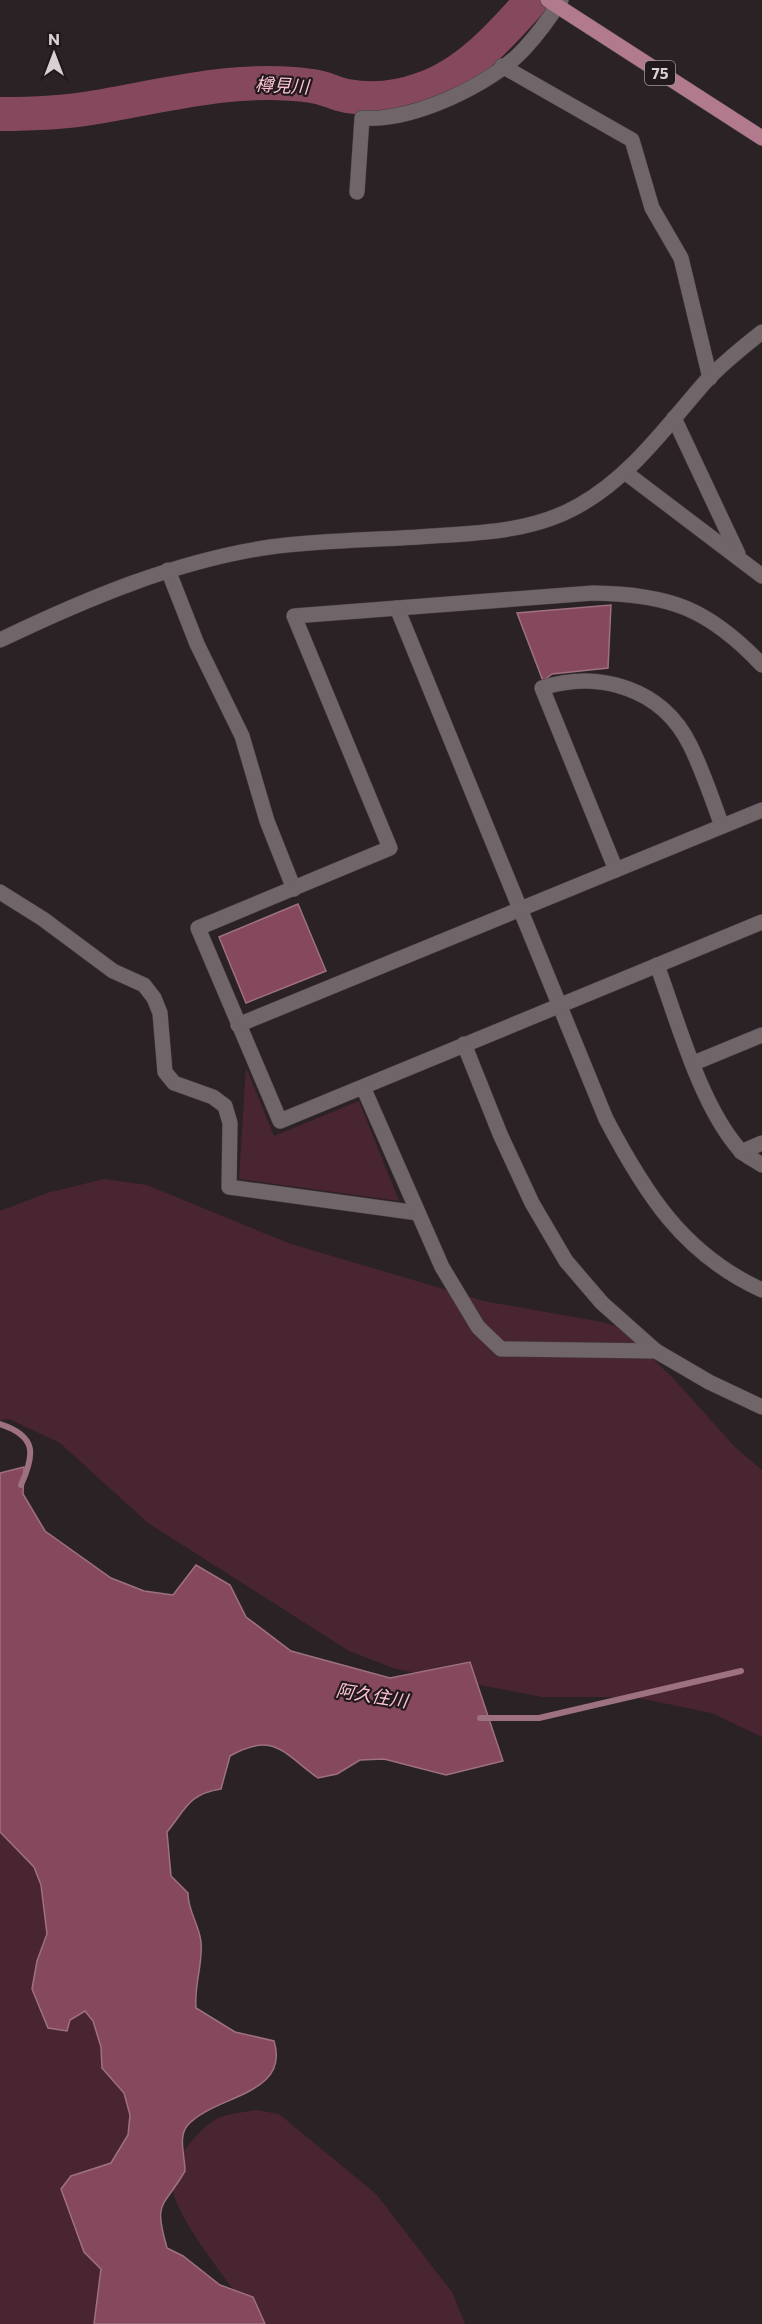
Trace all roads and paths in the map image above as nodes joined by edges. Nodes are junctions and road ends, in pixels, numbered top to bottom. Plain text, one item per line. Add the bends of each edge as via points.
1 (554, 2) edge
2 (502, 66) junction
3 (762, 138) edge
4 (357, 192) dead end
5 (762, 332) edge
6 (710, 378) junction
7 (674, 418) junction
8 (626, 473) junction
9 (739, 557) junction
10 (168, 570) junction
11 (762, 576) edge
12 (397, 608) junction
13 (0, 640) edge
14 (762, 665) edge
15 (762, 810) edge
16 (722, 826) junction
17 (616, 870) junction
18 (294, 889) junction
19 (0, 892) edge
20 (520, 909) junction
21 (762, 922) edge
22 (657, 965) junction
23 (560, 1005) junction
24 (238, 1025) junction
25 (762, 1035) edge
26 (464, 1044) junction
27 (694, 1063) junction
28 (363, 1087) junction
29 (762, 1143) edge
30 (741, 1152) junction
31 (762, 1165) edge
32 (418, 1213) junction
33 (762, 1290) edge
34 (656, 1351) junction
35 (761, 1403) edge

1 - 2 street via 524,50
1 - 3 main road, 75
2 - 4 street via 440,105 379,119 362,118
2 - 6 street via 632,140 652,208 681,258
5 - 6 street
6 - 7 street
7 - 8 street
7 - 9 street
8 - 9 street
8 - 10 street via 578,507 528,526 471,534 294,544
9 - 11 street
10 - 13 street via 76,604
10 - 18 street via 197,644 242,736 267,821
12 - 14 street via 593,593 638,594 685,606 713,621
12 - 18 street via 294,616 390,848
12 - 20 street
15 - 16 street
16 - 17 street
16 - 17 street via 690,743 659,706 622,684 598,680 564,681 542,688
17 - 20 street
18 - 24 street via 198,928
19 - 32 street via 113,971 144,985 160,1013 165,1072 174,1083 213,1097 225,1106 230,1123 229,1187
20 - 23 street
20 - 24 street
21 - 22 street
22 - 23 street
22 - 27 street
23 - 26 street
23 - 33 street via 606,1119 637,1178 673,1226 736,1278
24 - 28 street via 280,1121
25 - 27 street
26 - 28 street
26 - 34 street via 532,1203 566,1261 602,1303
27 - 30 street via 722,1126
28 - 32 street
29 - 30 street
30 - 31 street
32 - 34 street via 442,1267 478,1327 501,1349
34 - 35 street via 709,1382

